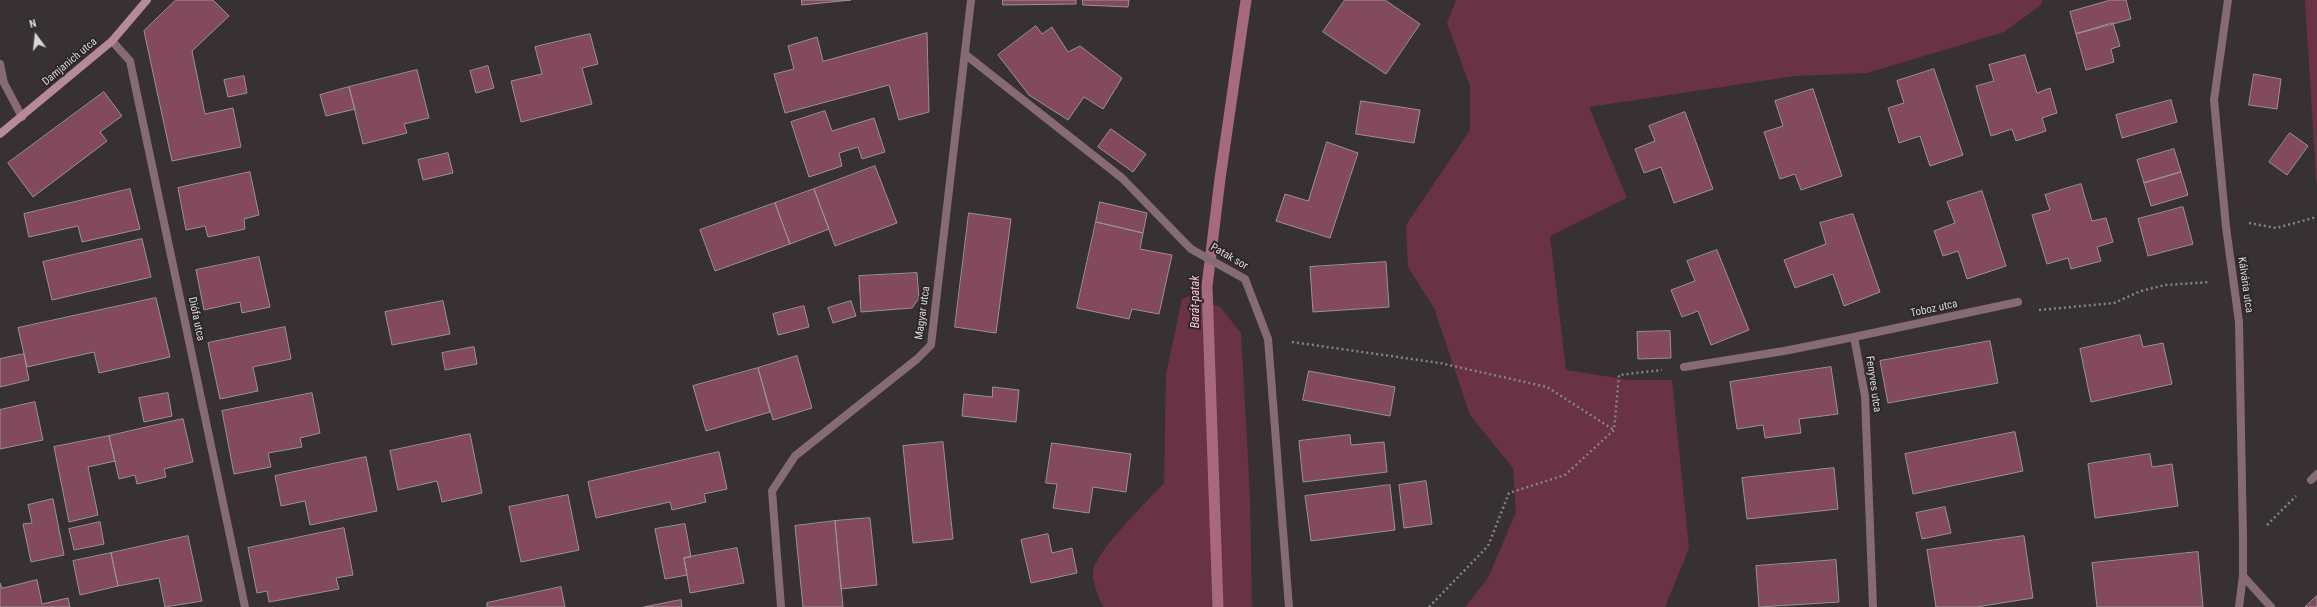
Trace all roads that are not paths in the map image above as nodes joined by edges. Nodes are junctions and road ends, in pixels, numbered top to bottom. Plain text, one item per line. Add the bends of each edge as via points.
1 (147, 0) edge
2 (972, 0) edge
3 (2228, 0) edge
4 (112, 41) junction
5 (966, 55) junction
6 (0, 64) edge
7 (22, 117) junction
8 (0, 134) edge
9 (2018, 302) road end
10 (1854, 338) junction
11 (1684, 367) road end
12 (2243, 576) junction
13 (245, 607) edge
14 (781, 607) edge
15 (1288, 607) edge
16 (1873, 607) edge
17 (2239, 607) edge
18 (2271, 607) edge

1 - 4 main road, Damjanich utca
2 - 5 street, Magyar utca
3 - 12 street, Kálvária utca via 2214,100 2239,322
4 - 7 main road, Damjanich utca
4 - 13 street, Diófa utca via 130,61
5 - 14 street, Magyar utca via 931,345 795,456 772,492
5 - 15 street, Patak sor via 1122,178 1191,249 1245,279 1268,339
6 - 7 street via 4,83
7 - 8 main road, Damjanich utca
9 - 10 street, Toboz utca
10 - 11 street
10 - 16 street, Fenyves utca via 1865,396
12 - 17 street, Kálvária utca
12 - 18 street

